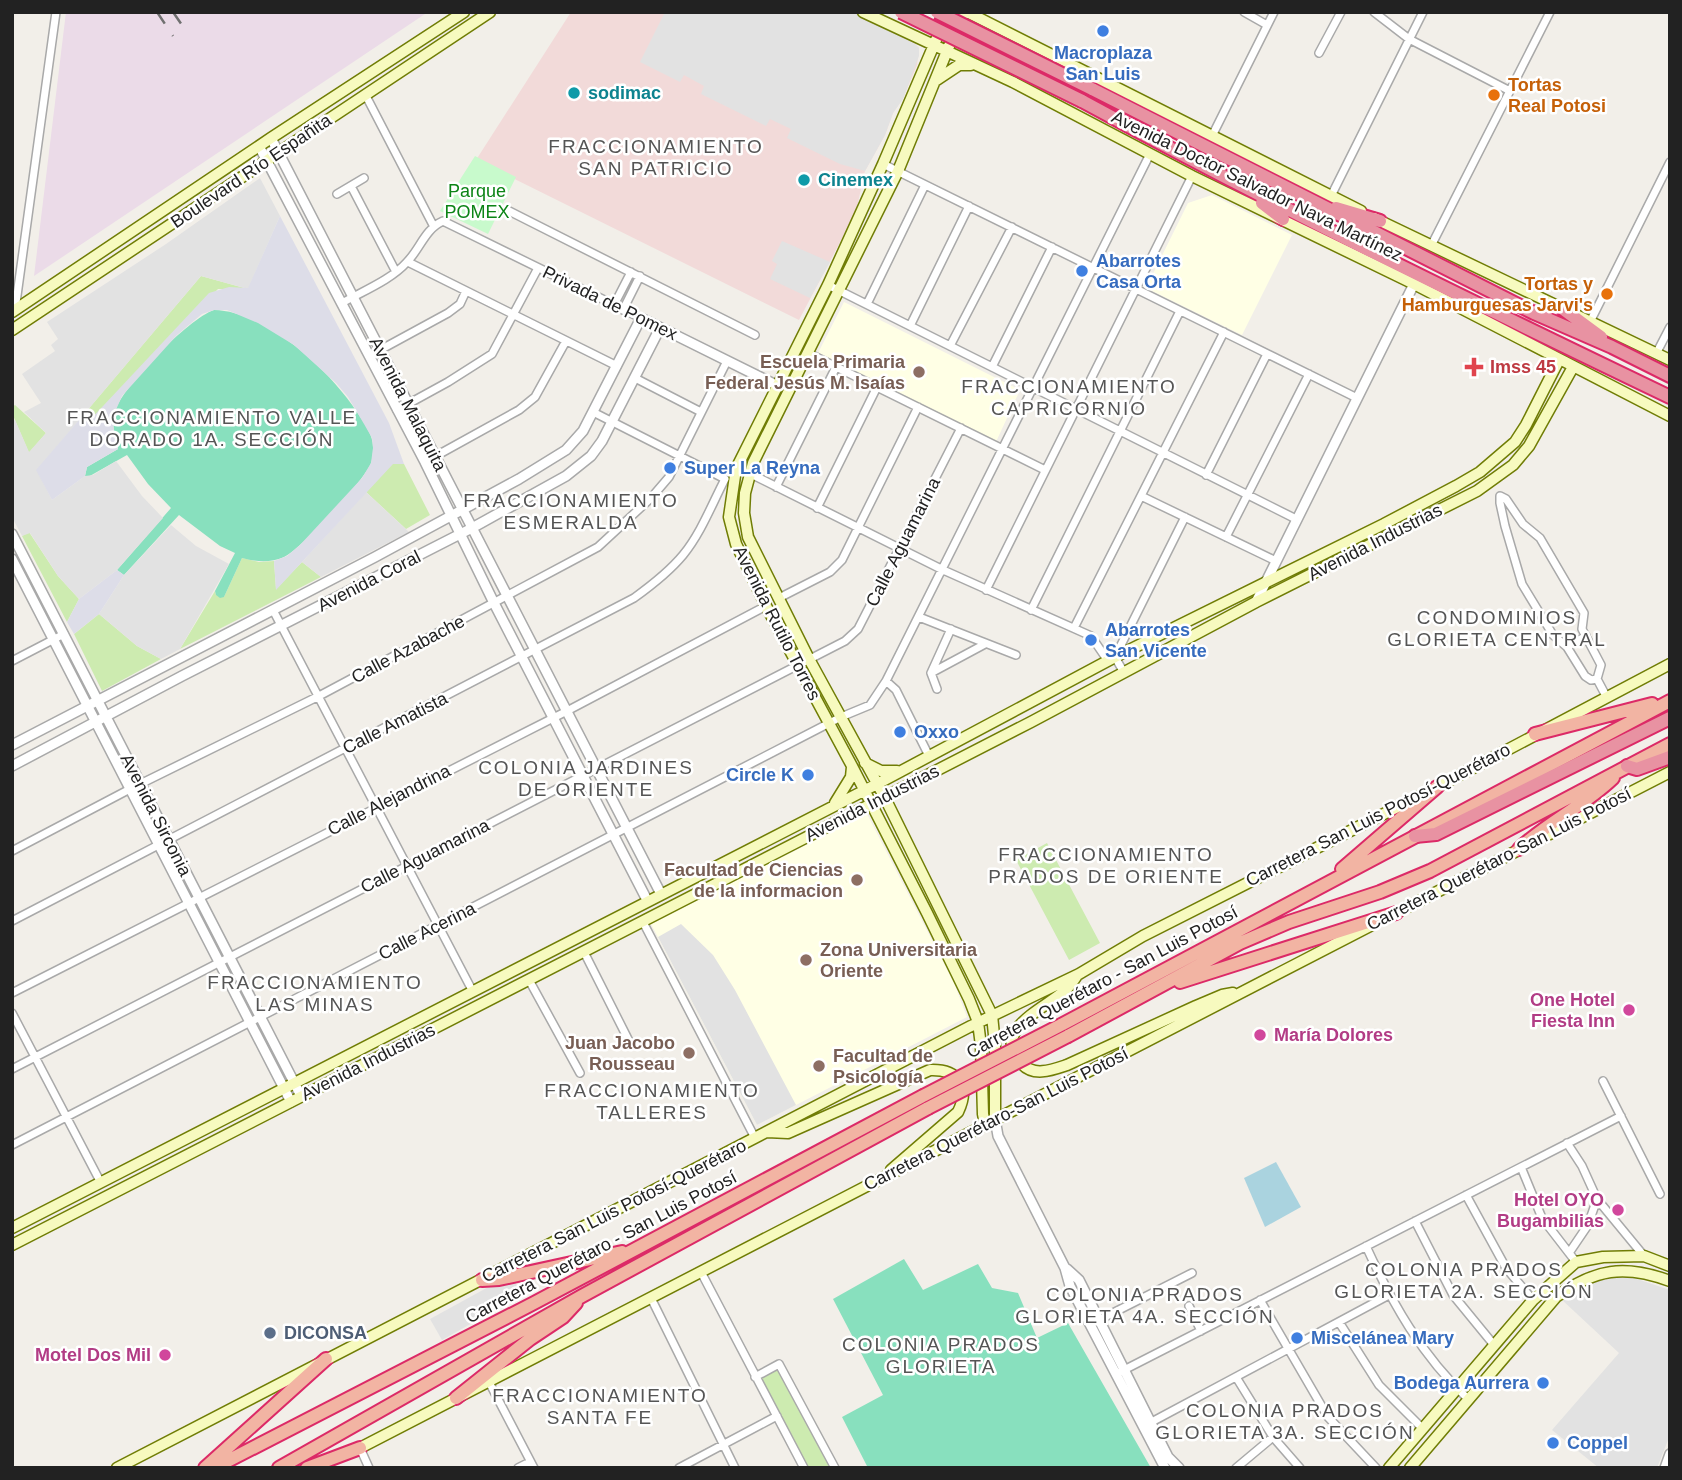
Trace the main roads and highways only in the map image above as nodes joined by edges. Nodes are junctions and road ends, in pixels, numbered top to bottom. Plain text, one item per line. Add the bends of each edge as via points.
1 (464, 12) edge
2 (490, 12) edge
3 (863, 12) edge
4 (901, 12) edge
5 (937, 12) edge
6 (947, 12) edge
7 (965, 12) edge
8 (984, 12) edge
9 (995, 26) junction
10 (934, 46) junction
11 (947, 52) junction
12 (979, 67) junction
13 (934, 82) junction
14 (1138, 131) junction
15 (1305, 199) junction
16 (1283, 219) junction
17 (1380, 221) junction
18 (1437, 296) junction
19 (1563, 309) junction
20 (13, 311) edge
21 (1496, 311) junction
22 (12, 330) edge
23 (1612, 347) junction
24 (1665, 358) edge
25 (1559, 360) junction
26 (1573, 367) junction
27 (1670, 376) edge
28 (1670, 397) edge
29 (1670, 416) edge
30 (1420, 505) junction
31 (1396, 532) junction
32 (1232, 598) junction
33 (1238, 611) junction
34 (1670, 664) edge
35 (1670, 700) edge
36 (1670, 718) edge
37 (1535, 734) junction
38 (1670, 744) edge
39 (1670, 757) edge
40 (865, 762) junction
41 (852, 766) junction
42 (1625, 767) junction
43 (901, 771) junction
44 (1670, 772) edge
45 (877, 784) junction
46 (1437, 787) junction
47 (864, 790) junction
48 (884, 796) junction
49 (870, 803) junction
50 (831, 807) junction
51 (1415, 836) junction
52 (1519, 849) junction
53 (1321, 887) junction
54 (1396, 913) junction
55 (1079, 974) junction
56 (1149, 992) junction
57 (1241, 992) junction
58 (992, 1015) junction
59 (978, 1022) junction
60 (1064, 1030) junction
61 (926, 1102) junction
62 (990, 1121) junction
63 (760, 1135) junction
64 (881, 1179) junction
65 (12, 1228) edge
66 (12, 1245) edge
67 (636, 1249) junction
68 (1626, 1257) junction
69 (1670, 1266) edge
70 (1624, 1270) junction
71 (482, 1280) junction
72 (1670, 1281) edge
73 (582, 1296) junction
74 (326, 1359) junction
75 (456, 1398) junction
76 (360, 1448) junction
77 (117, 1468) edge
78 (205, 1468) edge
79 (215, 1468) edge
80 (279, 1468) edge
81 (307, 1468) edge
82 (322, 1468) edge
83 (1389, 1468) edge
84 (1410, 1468) edge

1 - 20 main road, Boulevard Río Españita
2 - 22 main road, Boulevard Río Españita
3 - 10 main road, Avenida Doctor Salvador Nava Martínez
4 - 14 highway, Avenida Doctor Salvador Nava Martínez, bridge
5 - 15 highway, Avenida Doctor Salvador Nava Martínez, bridge
6 - 10 main road, Avenida Rutilo Torres
7 - 9 main road, Avenida Doctor Salvador Nava Martínez
7 - 11 main road, Avenida Rutilo Torres
8 - 9 main road
9 - 12 main road via 979,36 974,46 972,53
9 - 17 main road, Avenida Doctor Salvador Nava Martínez
10 - 11 main road, Avenida Doctor Salvador Nava Martínez
10 - 41 main road, Avenida Rutilo Torres via 828,285 729,478 729,517 736,544
11 - 12 main road, Avenida Doctor Salvador Nava Martínez
11 - 13 main road, Avenida Rutilo Torres
12 - 13 main road via 959,65
12 - 16 main road, Avenida Doctor Salvador Nava Martínez
13 - 40 main road, Avenida Rutilo Torres via 898,171 749,473 745,493 748,537
14 - 16 highway
14 - 21 highway, Avenida Doctor Salvador Nava Martínez
15 - 17 highway
15 - 23 highway, Avenida Doctor Salvador Nava Martínez
16 - 18 main road, Avenida Doctor Salvador Nava Martínez
17 - 19 main road, Avenida Doctor Salvador Nava Martínez
18 - 21 highway
18 - 25 main road, Avenida Doctor Salvador Nava Martínez
19 - 23 highway
19 - 24 main road, Avenida Doctor Salvador Nava Martínez
21 - 28 highway, Avenida Doctor Salvador Nava Martínez
23 - 27 highway, Avenida Doctor Salvador Nava Martínez
25 - 26 main road, Avenida Doctor Salvador Nava Martínez
25 - 30 main road, Avenida Industrias via 1515,442 1480,472
26 - 29 main road, Avenida Doctor Salvador Nava Martínez
26 - 31 main road, Avenida Industrias via 1513,465
30 - 31 main road via 1399,521
30 - 32 main road, Avenida Industrias
31 - 33 main road, Avenida Industrias
32 - 33 main road
32 - 43 main road, Avenida Industrias
33 - 48 main road, Avenida Industrias
34 - 37 main road, Carretera San Luis Potosí-Querétaro
35 - 37 highway
35 - 51 highway, Carretera Querétaro - San Luis Potosí
36 - 51 highway via 1437,834
37 - 46 main road, Carretera San Luis Potosí-Querétaro
38 - 42 highway, Carretera Querétaro - San Luis Potosí
39 - 42 highway via 1637,769
40 - 43 main road via 881,771
40 - 45 main road, Avenida Rutilo Torres
41 - 47 main road, Avenida Rutilo Torres
41 - 50 main road via 844,791
42 - 52 highway via 1596,794
42 - 56 highway, Carretera Querétaro - San Luis Potosí via 1430,871 1289,922
43 - 45 main road, Avenida Industrias
44 - 52 main road, Carretera Querétaro-San Luis Potosí
45 - 47 main road, Avenida Industrias
45 - 48 main road, Avenida Rutilo Torres
46 - 53 highway
46 - 55 main road, Carretera San Luis Potosí-Querétaro via 1143,936
47 - 49 main road, Avenida Rutilo Torres
47 - 50 main road, Avenida Industrias
48 - 49 main road, Avenida Industrias
48 - 58 main road, Avenida Rutilo Torres
49 - 59 main road, Avenida Rutilo Torres
49 - 66 main road, Avenida Industrias
50 - 65 main road, Avenida Industrias
51 - 53 highway, Carretera Querétaro - San Luis Potosí
52 - 54 main road, Carretera Querétaro-San Luis Potosí
53 - 60 highway, Carretera Querétaro - San Luis Potosí
54 - 56 highway
54 - 57 main road, Carretera Querétaro-San Luis Potosí
55 - 57 main road via 1065,991 1020,1023 1012,1040 1015,1057 1027,1070 1046,1072 1067,1065 1222,995
55 - 58 main road, Carretera San Luis Potosí-Querétaro
56 - 60 highway, Carretera Querétaro - San Luis Potosí
57 - 62 main road, Carretera Querétaro-San Luis Potosí
58 - 59 main road, Carretera San Luis Potosí-Querétaro
58 - 62 main road, Avenida Rutilo Torres via 995,1045
59 - 62 main road, Avenida Rutilo Torres via 983,1114
59 - 63 main road, Carretera San Luis Potosí-Querétaro
60 - 61 highway, Carretera Querétaro - San Luis Potosí, bridge
61 - 67 highway, Carretera Querétaro - San Luis Potosí
61 - 73 highway, Carretera Querétaro - San Luis Potosí
62 - 64 main road, Carretera Querétaro-San Luis Potosí
63 - 64 main road via 788,1133 930,1070 946,1070 962,1087 964,1100 958,1112
63 - 71 main road, Carretera San Luis Potosí-Querétaro
64 - 75 main road, Carretera Querétaro-San Luis Potosí
67 - 71 highway
67 - 79 highway, Carretera Querétaro - San Luis Potosí
68 - 69 main road via 1644,1256
68 - 70 main road
68 - 83 main road via 1573,1257
70 - 72 main road
70 - 84 main road via 1586,1278 1556,1297
71 - 74 main road, Carretera San Luis Potosí-Querétaro
73 - 75 highway via 563,1318
73 - 80 highway, Carretera Querétaro - San Luis Potosí
74 - 77 main road, Carretera San Luis Potosí-Querétaro
74 - 78 highway
75 - 76 main road, Carretera Querétaro-San Luis Potosí
76 - 81 highway
76 - 82 main road, Carretera Querétaro-San Luis Potosí

